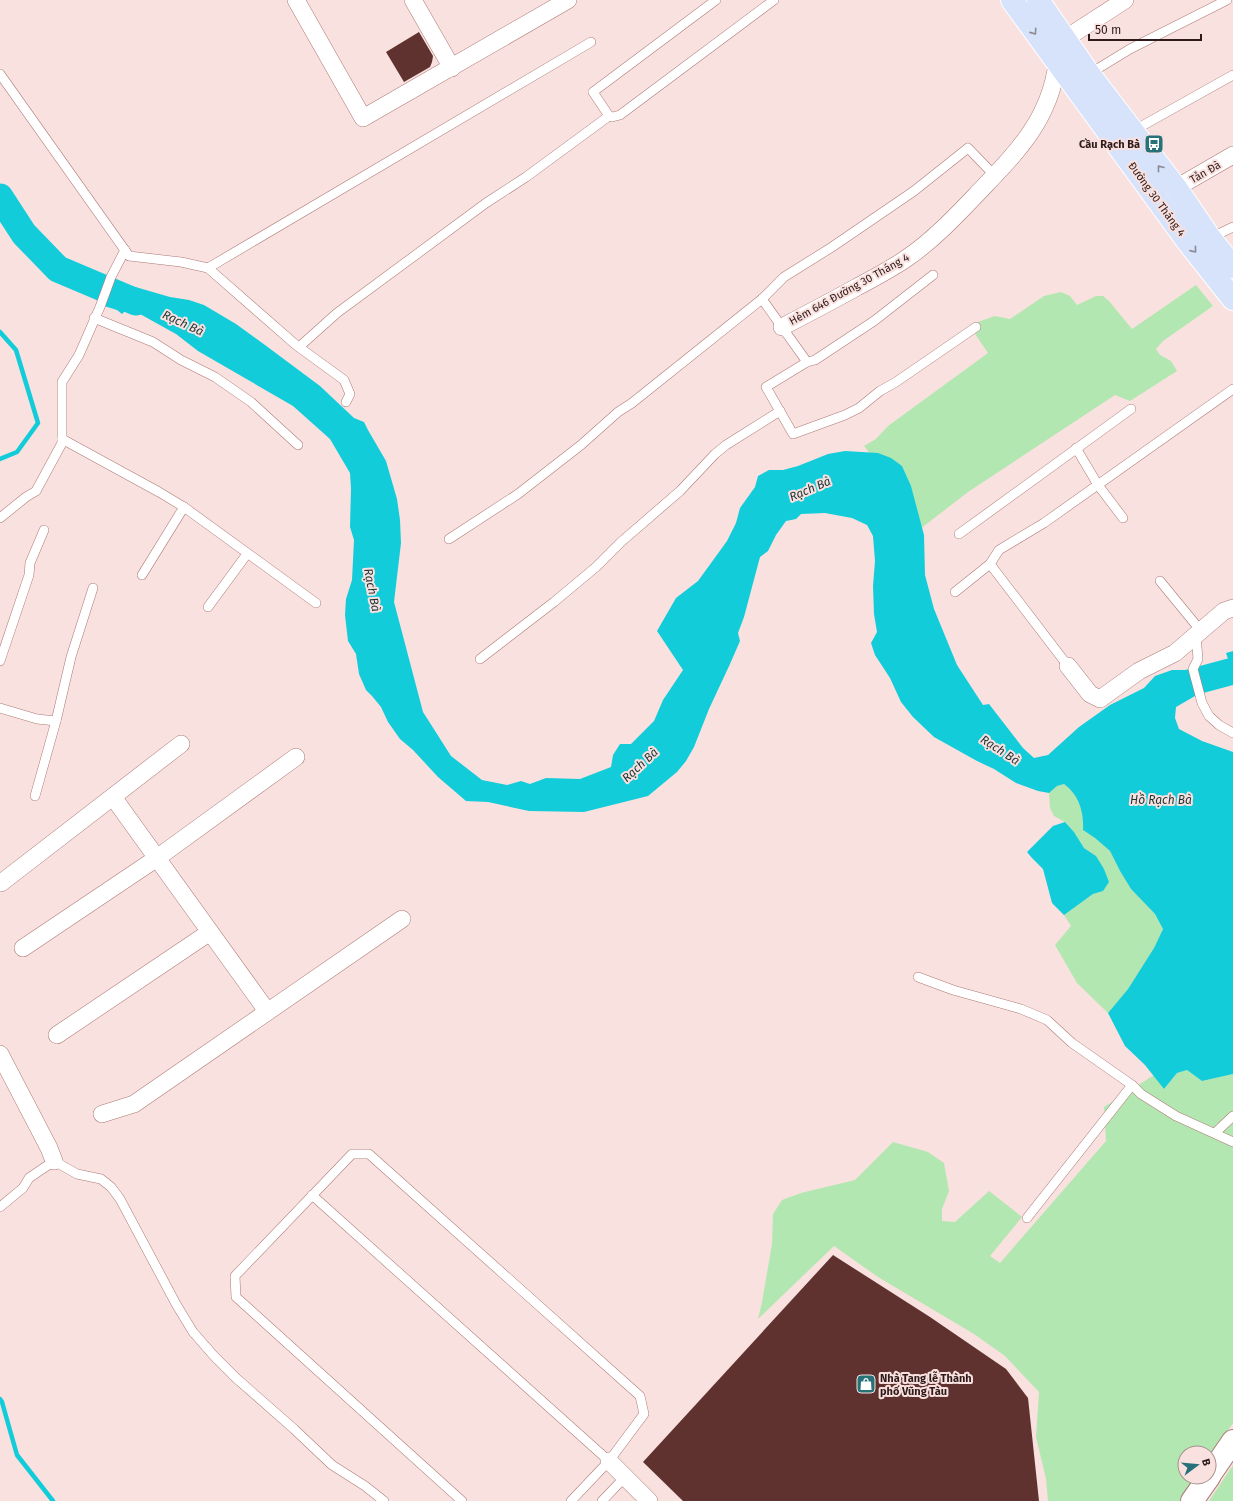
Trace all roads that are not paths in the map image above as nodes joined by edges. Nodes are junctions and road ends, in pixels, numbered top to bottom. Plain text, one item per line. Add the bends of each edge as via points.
1 (296, 0) edge
2 (413, 0) edge
3 (568, 0) edge
4 (716, 0) edge
5 (774, 0) edge
6 (1012, 0) edge
7 (1038, 0) edge
8 (1125, 0) edge
9 (1227, 0) edge
10 (543, 6) edge
11 (591, 42) dead end
12 (1057, 51) junction
13 (452, 68) junction
14 (0, 74) edge
15 (1233, 75) edge
16 (1081, 79) junction
17 (609, 116) junction
18 (1132, 132) junction
19 (1233, 155) edge
20 (995, 176) junction
21 (1176, 188) junction
22 (1186, 222) junction
23 (1233, 226) edge
24 (1210, 238) junction
25 (125, 250) junction
26 (1233, 267) edge
27 (208, 268) junction
28 (933, 275) dead end
29 (762, 299) junction
30 (1233, 299) edge
31 (94, 318) junction
32 (782, 327) junction
33 (976, 327) dead end
34 (299, 347) junction
35 (807, 362) junction
36 (1233, 389) edge
37 (346, 402) dead end
38 (1131, 409) dead end
39 (780, 411) junction
40 (62, 439) junction
41 (298, 445) dead end
42 (1076, 448) junction
43 (1098, 485) junction
44 (184, 507) junction
45 (0, 518) edge
46 (1123, 518) dead end
47 (44, 530) dead end
48 (959, 534) dead end
49 (448, 539) dead end
50 (248, 554) junction
51 (990, 564) junction
52 (142, 575) dead end
53 (1160, 581) dead end
54 (93, 588) dead end
55 (955, 592) dead end
56 (316, 603) dead end
57 (208, 607) dead end
58 (1233, 608) edge
59 (1198, 633) junction
60 (480, 659) dead end
61 (0, 661) edge
62 (1068, 666) joint
63 (0, 708) edge
64 (56, 722) junction
65 (1233, 733) edge
66 (181, 744) dead end
67 (296, 757) dead end
68 (36, 796) dead end
69 (113, 797) junction
70 (157, 858) junction
71 (1, 883) dead end
72 (402, 919) dead end
73 (210, 932) junction
74 (23, 948) dead end
75 (918, 977) dead end
76 (267, 1011) junction
77 (57, 1035) dead end
78 (0, 1054) edge
79 (1132, 1085) junction
80 (102, 1114) dead end
81 (1233, 1116) edge
82 (1215, 1134) junction
83 (1233, 1142) edge
84 (54, 1161) junction
85 (312, 1195) junction
86 (1, 1205) edge
87 (1027, 1218) dead end
88 (1233, 1441) edge
89 (609, 1461) junction
90 (1217, 1465) edge
91 (625, 1477) junction
92 (1203, 1485) edge
93 (384, 1501) edge
94 (462, 1501) edge
95 (571, 1501) edge
96 (602, 1501) edge
97 (649, 1501) edge
98 (1192, 1501) edge

1 - 13 street via 363,118
2 - 13 street
3 - 10 street
4 - 17 lane via 593,92
5 - 17 lane via 620,115
6 -> 12 main road, Đường 30 Tháng 4
7 - 12 main road, Đường 30 Tháng 4
8 - 12 street
9 - 16 lane via 1130,49
10 - 13 street
11 - 27 lane
12 - 16 main road, Đường 30 Tháng 4
12 - 20 street, Hẻm 646 Đường 30 Tháng 4 via 1055,77 1049,100 1028,137
14 - 25 lane
15 - 18 lane
16 - 18 main road, Đường 30 Tháng 4
16 - 22 main road, Đường 30 Tháng 4
17 - 34 lane via 337,313
21 -> 18 main road, Đường 30 Tháng 4
19 - 21 street, Tản Đà
20 - 29 lane via 968,148 914,191 784,277
20 - 32 street, Hẻm 646 Đường 30 Tháng 4 via 964,208 907,258
21 - 22 main road, Đường 30 Tháng 4
22 - 24 main road, Đường 30 Tháng 4
22 -> 30 main road, Đường 30 Tháng 4
23 - 24 lane
24 - 26 main road, Đường 30 Tháng 4
25 - 27 lane via 129,256
25 - 31 lane
27 - 34 lane
28 - 35 lane via 874,321 815,360
29 - 32 lane
29 - 49 lane via 518,494
31 - 40 lane via 79,355 62,382
31 - 41 lane via 154,342 181,360 215,377 251,402
32 - 35 lane
33 - 39 lane via 845,415 793,434
34 - 37 lane via 344,380 350,394
35 - 39 lane via 766,387
36 - 43 lane
38 - 42 lane
39 - 60 lane via 715,454 680,491 596,567
40 - 44 lane
40 - 45 lane via 36,491
42 - 43 lane
42 - 48 lane
43 - 46 lane
43 - 51 lane via 1044,523 999,550
44 - 50 lane
44 - 52 lane
47 - 61 lane via 30,563 29,575
50 - 56 lane
50 - 57 lane
51 - 55 lane
51 - 62 lane
53 - 59 lane
54 - 64 lane via 71,657
58 - 59 street via 1224,610
59 - 62 street via 1175,653 1139,671 1100,698 1090,694
59 - 65 lane via 1198,659 1193,669 1200,695 1209,716
63 - 64 lane
64 - 68 lane
66 - 69 street
67 - 70 street
69 - 70 street
69 - 71 street
70 - 73 street
70 - 74 street
72 - 76 street
73 - 76 street
73 - 77 street
75 - 79 lane via 953,990 1021,1009 1047,1020 1078,1047
76 - 80 street via 134,1104
78 - 84 street
79 - 82 lane via 1141,1094 1176,1116
79 - 87 lane
81 - 82 lane
82 - 83 lane
84 - 86 lane via 30,1178 23,1188
84 - 93 lane via 77,1174 101,1179 111,1187 193,1332 214,1356 332,1465
85 - 89 lane
85 - 89 lane via 352,1154 369,1154 640,1396 644,1414
85 - 94 lane via 235,1276 236,1297
88 - 90 street
89 - 91 street
89 - 95 lane
91 - 96 lane
91 - 97 street
92 - 98 street

